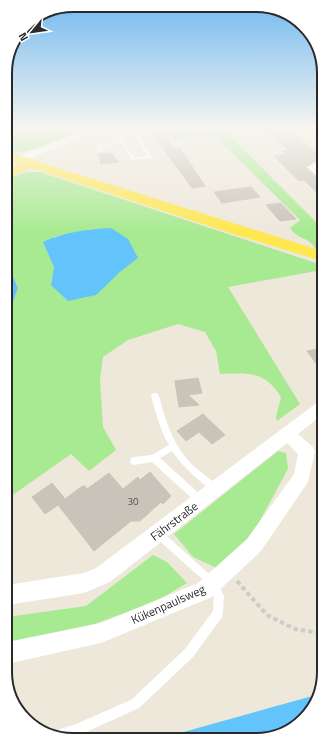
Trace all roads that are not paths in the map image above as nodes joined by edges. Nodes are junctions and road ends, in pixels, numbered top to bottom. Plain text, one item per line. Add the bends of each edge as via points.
1 (22, 164) edge
2 (34, 164) edge
3 (317, 165) edge
4 (12, 171) edge
5 (317, 172) edge
6 (317, 254) edge
7 (155, 396) dead end
8 (317, 411) edge
9 (288, 434) junction
10 (174, 446) junction
11 (154, 458) junction
12 (134, 461) dead end
13 (216, 489) junction
14 (200, 500) junction
15 (157, 533) junction
16 (219, 577) junction
17 (12, 595) edge
18 (12, 652) edge
19 (68, 733) edge

1 - 4 main road
2 - 6 main road
3 - 5 street via 311,167
7 - 10 lane via 161,420
8 - 9 street, Fährstraße
9 - 13 street, Fährstraße
9 - 16 street, Kükenpaulsweg via 307,452 302,477 254,545
10 - 11 lane
10 - 13 lane via 185,462
11 - 12 lane
11 - 14 lane
13 - 14 street, Fährstraße
14 - 15 street, Fährstraße
15 - 16 lane
15 - 17 street, Fährstraße via 103,575 84,583
16 - 18 street, Kükenpaulsweg via 205,590 101,633
16 - 19 lane via 218,613 189,653 135,704

